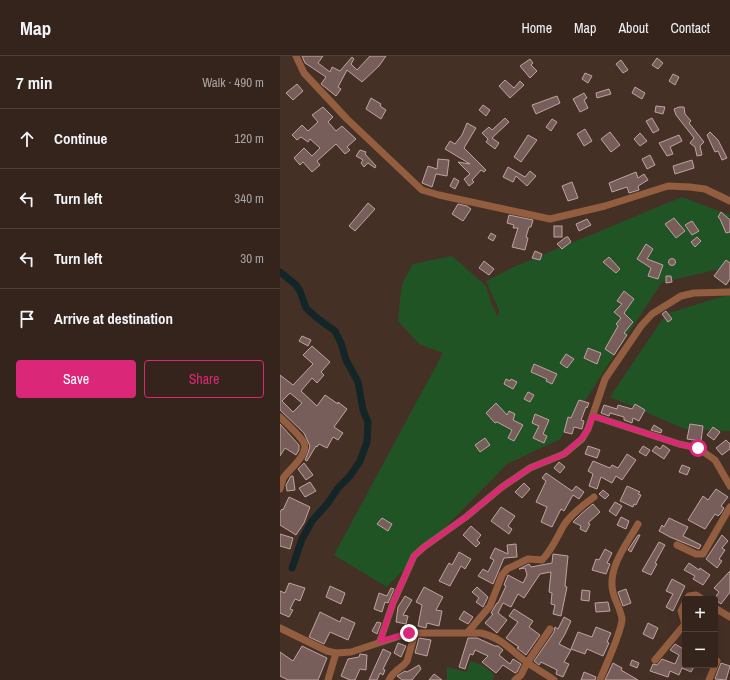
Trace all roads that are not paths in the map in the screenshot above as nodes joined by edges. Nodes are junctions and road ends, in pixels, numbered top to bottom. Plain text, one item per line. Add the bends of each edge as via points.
1 (296, 56) edge
2 (730, 201) edge
3 (730, 292) edge
4 (593, 416) junction
5 (280, 417) edge
6 (730, 486) edge
7 (280, 489) edge
8 (594, 497) dead end
9 (730, 507) edge
10 (638, 524) dead end
11 (677, 546) dead end
12 (718, 610) edge
13 (730, 617) edge
14 (280, 628) edge
15 (682, 628) edge
16 (550, 629) dead end
17 (468, 632) junction
18 (415, 633) junction
19 (380, 641) junction
20 (336, 653) junction
21 (655, 660) dead end
22 (527, 663) junction
23 (715, 668) edge
24 (328, 680) edge
25 (388, 680) edge
26 (515, 680) edge
27 (554, 680) edge
28 (600, 680) edge
29 (709, 680) edge

1 - 2 street via 304,73 321,92 422,190 550,219 605,206 668,186 706,189
3 - 4 street via 681,296 652,314 605,379
4 - 6 street via 698,448 715,460
4 - 19 street via 582,438 564,454 530,468 502,487 414,556 393,603
5 - 7 street via 305,444 296,465 283,478
8 - 17 street via 574,513 542,560 528,559 512,566 502,575 490,606
9 - 11 street via 702,554
10 - 28 street via 613,572 611,583 622,619
12 - 13 street
14 - 20 street
15 - 21 street
16 - 22 street
17 - 18 street
17 - 22 street via 490,635 504,642
18 - 19 street
18 - 25 street via 407,661 394,670
19 - 20 street via 351,652
20 - 24 street
22 - 26 street via 521,676
22 - 27 street
23 - 29 street

